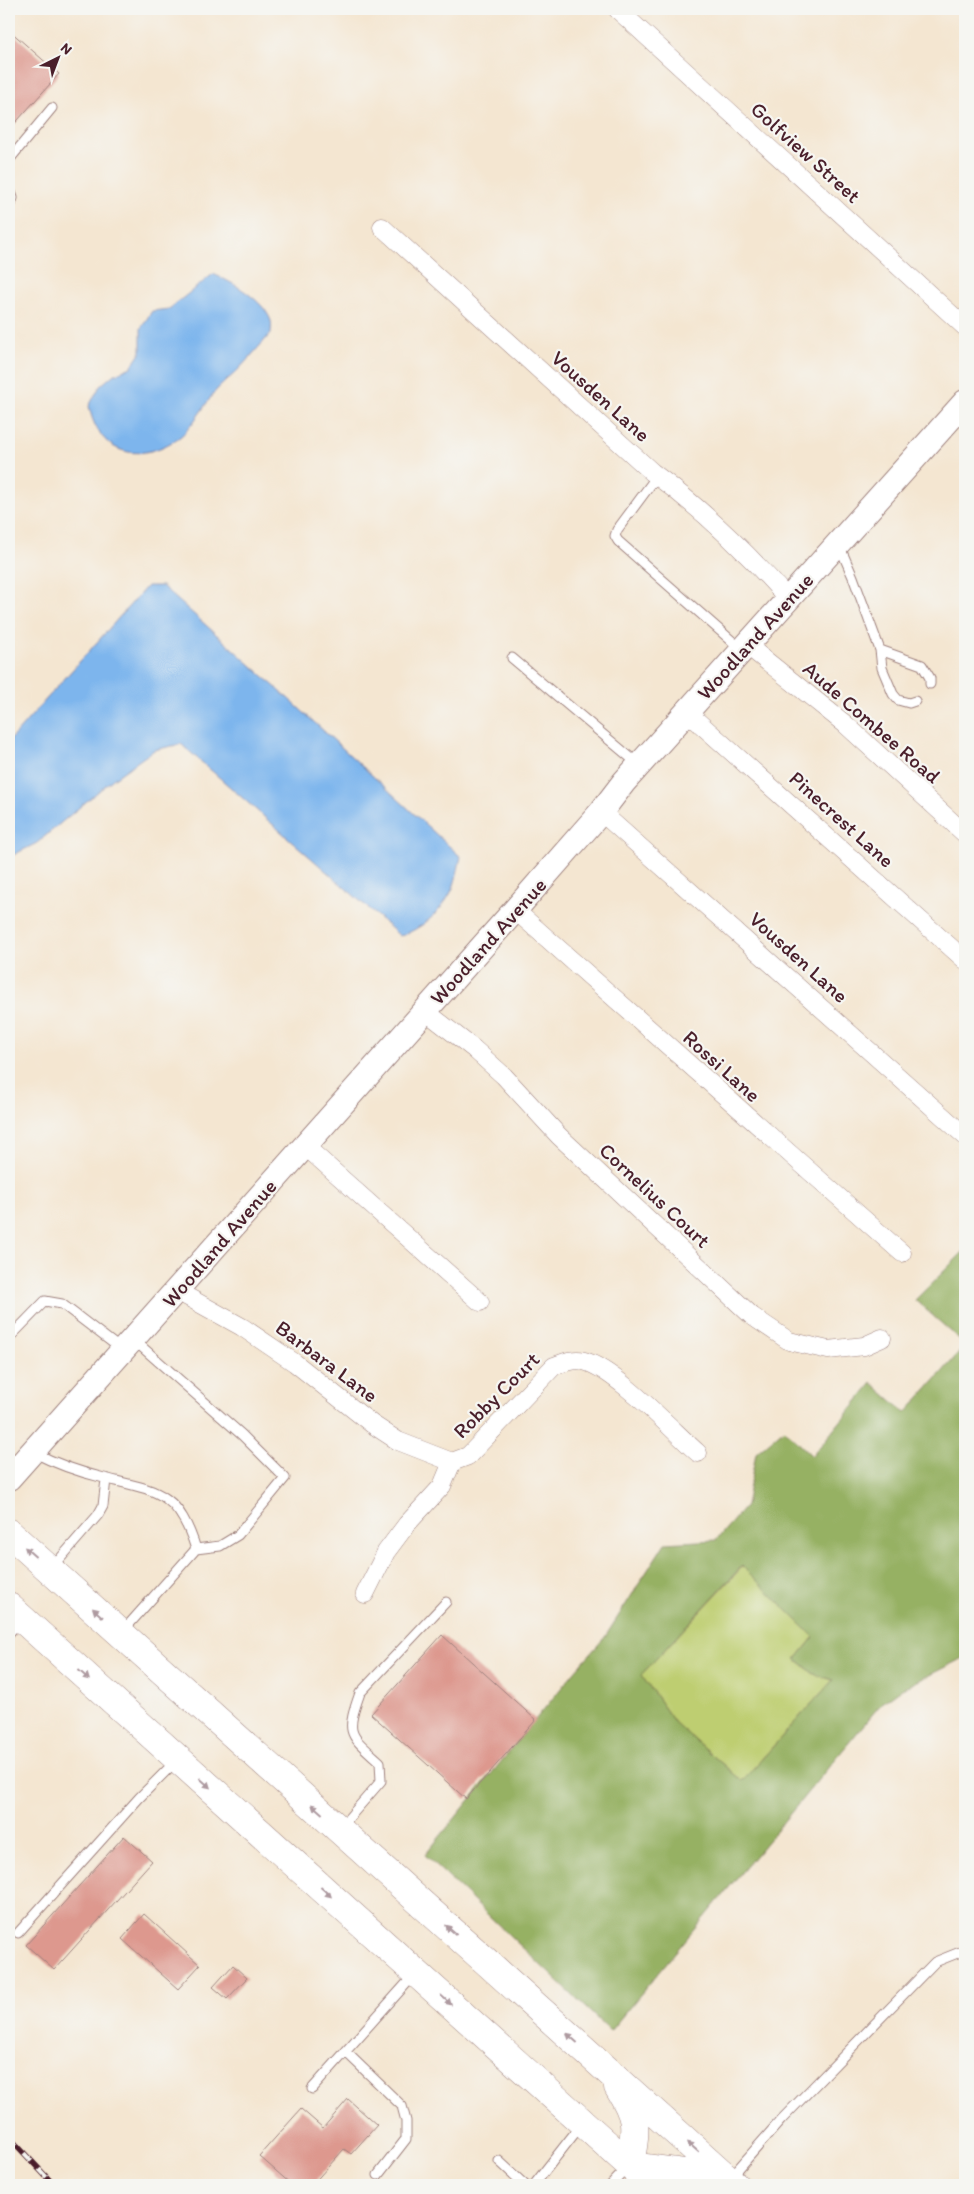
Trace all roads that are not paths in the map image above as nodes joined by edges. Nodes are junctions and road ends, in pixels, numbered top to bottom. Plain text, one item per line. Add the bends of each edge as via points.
1 (617, 9) edge
2 (52, 108) dead end
3 (9, 160) edge
4 (9, 187) edge
5 (9, 210) edge
6 (382, 227) dead end
7 (965, 327) edge
8 (965, 402) edge
9 (657, 476) junction
10 (838, 543) junction
11 (788, 599) junction
12 (746, 648) junction
13 (880, 650) junction
14 (512, 658) dead end
15 (930, 684) dead end
16 (915, 701) dead end
17 (688, 712) junction
18 (639, 766) junction
19 (601, 812) junction
20 (965, 834) edge
21 (515, 910) junction
22 (965, 960) edge
23 (425, 1011) junction
24 (965, 1136) edge
25 (305, 1146) junction
26 (902, 1253) dead end
27 (177, 1291) junction
28 (480, 1302) dead end
29 (9, 1338) edge
30 (882, 1338) dead end
31 (128, 1345) junction
32 (32, 1452) junction
33 (698, 1453) dead end
34 (452, 1462) junction
35 (9, 1478) edge
36 (106, 1478) junction
37 (9, 1533) edge
38 (196, 1549) junction
39 (50, 1570) junction
40 (9, 1588) edge
41 (365, 1594) dead end
42 (446, 1602) dead end
43 (13, 1620) edge
44 (121, 1634) junction
45 (56, 1650) junction
46 (178, 1759) junction
47 (339, 1829) junction
48 (18, 1933) dead end
49 (965, 1952) edge
50 (416, 1973) junction
51 (346, 2052) junction
52 (606, 2070) junction
53 (312, 2089) dead end
54 (583, 2123) junction
55 (499, 2161) dead end
56 (630, 2166) junction
57 (378, 2174) dead end
58 (731, 2183) edge
59 (525, 2185) edge
60 (534, 2185) edge
61 (611, 2185) edge
62 (652, 2185) edge

1 - 7 street, Golfview Street
2 - 3 lane
4 - 5 lane via 13,198
6 - 9 street, Vousden Lane
8 - 10 street, Woodland Avenue
9 - 11 street, Vousden Lane via 691,501
9 - 12 lane via 617,530 616,536
10 - 11 street, Woodland Avenue
10 - 13 lane
11 - 12 street, Woodland Avenue
12 - 17 street, Woodland Avenue
12 - 20 street, Aude Combee Road via 845,724
13 - 15 lane via 922,665
13 - 16 lane via 882,668 893,694 898,700
14 - 18 lane
17 - 18 street, Woodland Avenue
17 - 22 street, Pinecrest Lane
18 - 19 street, Woodland Avenue
19 - 21 street, Woodland Avenue
19 - 24 street, Vousden Lane
21 - 23 street, Woodland Avenue
21 - 26 street, Rossi Lane
23 - 25 street, Woodland Avenue
23 - 30 street, Cornelius Court via 504,1076 559,1136 752,1316 789,1341 828,1350 864,1346
25 - 27 street, Woodland Avenue
25 - 28 street
27 - 31 street, Woodland Avenue
27 - 34 street, Barbara Lane via 242,1327 288,1358 398,1441
29 - 31 lane via 45,1300 62,1304
31 - 32 street, Woodland Avenue
31 - 38 lane via 242,1436 285,1478 238,1535 220,1546
32 - 35 street, Woodland Avenue
32 - 36 lane via 73,1470
33 - 34 street, Robby Court via 613,1378 584,1361 572,1360 554,1366 468,1456
34 - 41 street, Robby Court via 442,1486 386,1552
36 - 38 lane via 150,1489 167,1499 190,1529
36 - 39 lane via 103,1506 98,1515
39 -> 37 main road
38 - 44 lane
44 -> 39 main road
40 - 45 main road
42 - 47 lane via 360,1693 351,1728 354,1739 380,1762 381,1781
43 - 45 main road
47 -> 44 main road
45 -> 46 main road
46 - 48 lane
46 -> 50 main road
52 -> 47 main road
49 - 58 lane via 935,1962 781,2120
50 - 51 lane
50 -> 54 main road
51 - 53 lane
51 - 57 lane via 402,2106 406,2121 406,2139
52 - 56 main road via 634,2116
58 -> 52 main road
54 - 56 main road
54 - 60 lane
55 - 59 lane
56 - 58 main road
56 - 61 lane
56 - 62 main road

